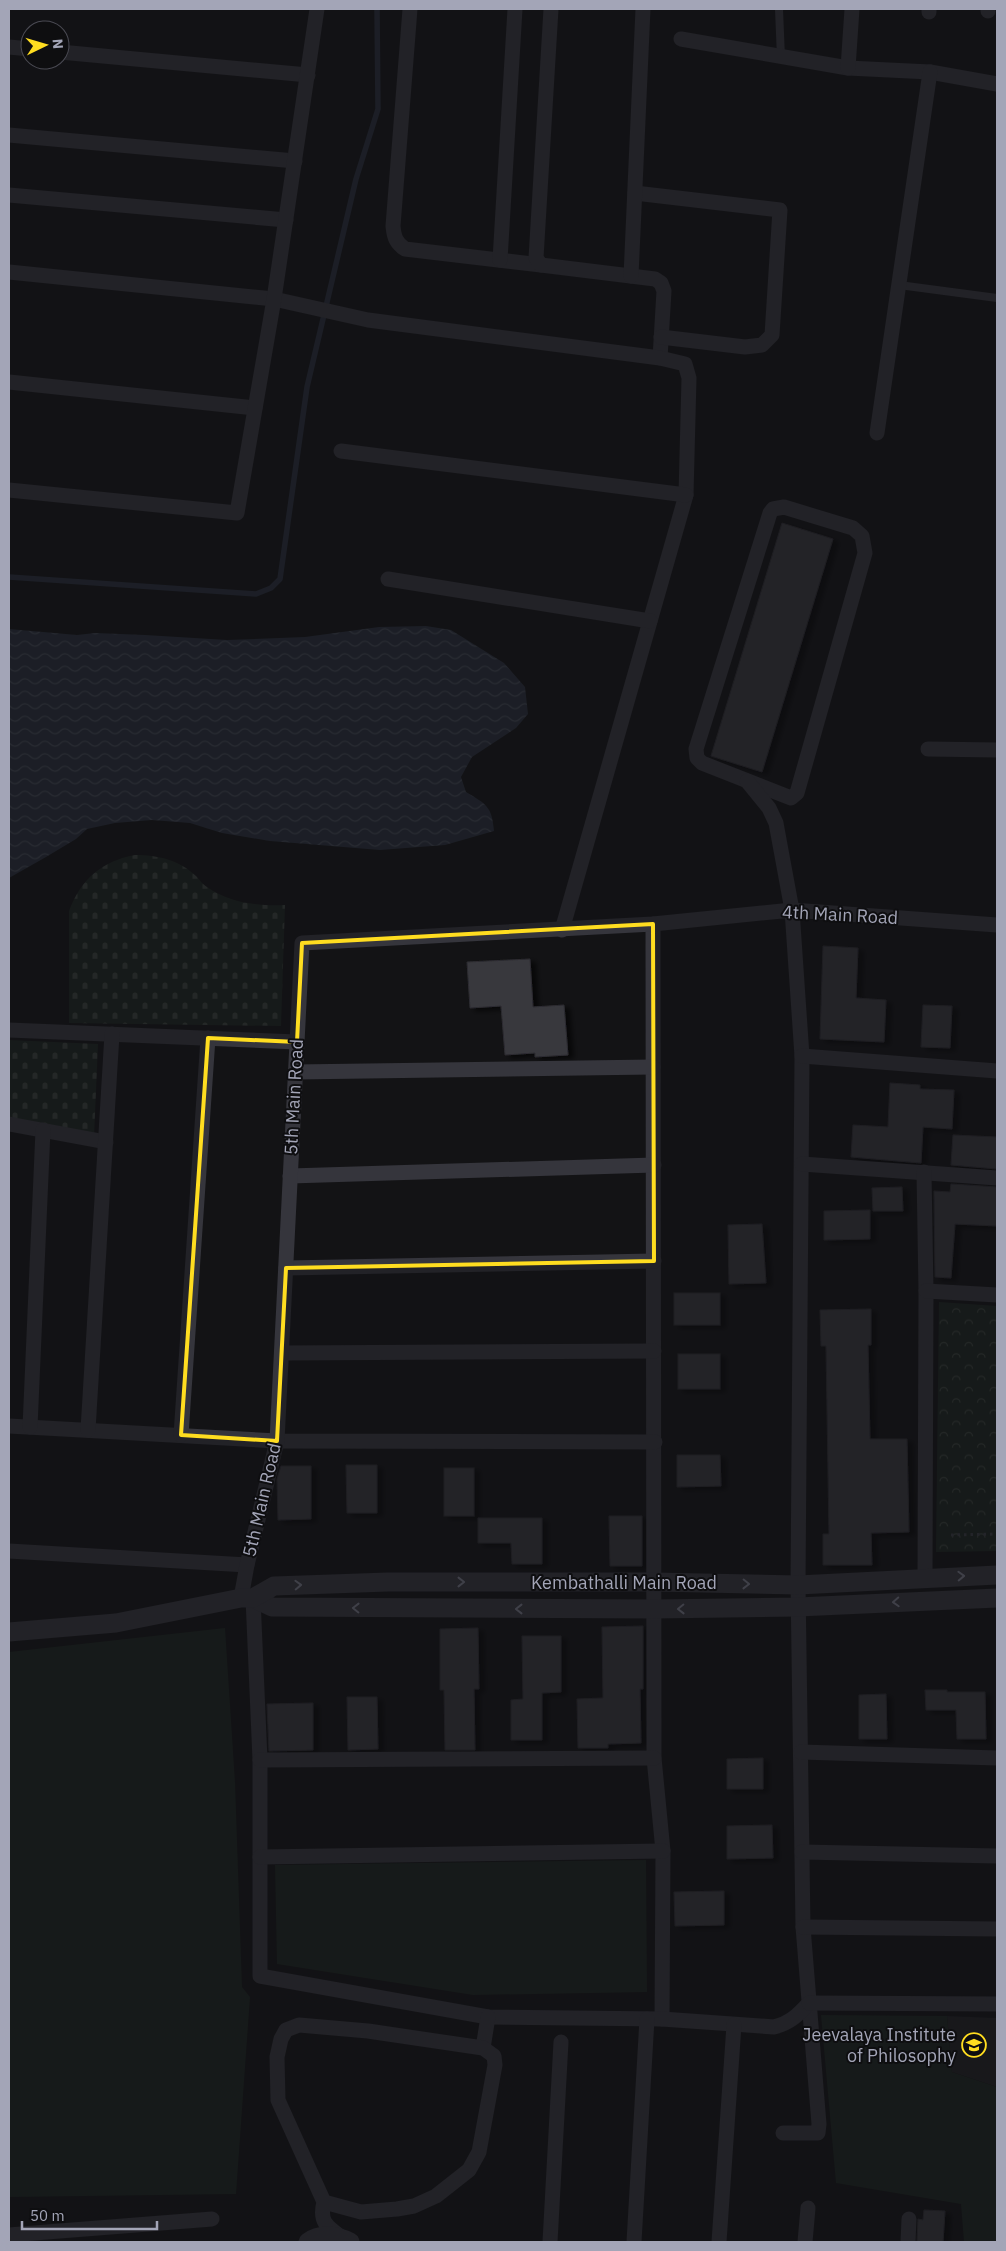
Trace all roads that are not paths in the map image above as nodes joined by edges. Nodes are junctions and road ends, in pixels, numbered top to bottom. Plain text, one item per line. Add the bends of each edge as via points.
1 (317, 9) edge
2 (410, 9) edge
3 (515, 9) edge
4 (551, 9) edge
5 (643, 9) edge
6 (779, 9) edge
7 (852, 9) edge
8 (681, 40) dead end
9 (70, 53) edge
10 (781, 58) junction
11 (848, 68) junction
12 (930, 72) junction
13 (308, 75) junction
14 (997, 84) edge
15 (9, 135) edge
16 (295, 161) junction
17 (635, 193) junction
18 (9, 195) edge
19 (286, 220) junction
20 (500, 260) junction
21 (541, 264) junction
22 (9, 272) edge
23 (632, 276) junction
24 (899, 286) junction
25 (997, 298) edge
26 (274, 299) junction
27 (661, 337) junction
28 (660, 358) junction
29 (9, 382) edge
30 (255, 408) junction
31 (877, 433) dead end
32 (341, 451) dead end
33 (9, 490) edge
34 (686, 495) junction
35 (388, 580) dead end
36 (650, 621) junction
37 (928, 749) dead end
38 (997, 750) edge
39 (747, 782) junction
40 (792, 910) junction
41 (653, 924) junction
42 (997, 925) edge
43 (562, 930) junction
44 (9, 1030) edge
45 (112, 1034) junction
46 (208, 1038) junction
47 (297, 1042) junction
48 (802, 1056) junction
49 (654, 1067) junction
50 (997, 1071) edge
51 (296, 1072) junction
52 (9, 1124) edge
53 (43, 1130) junction
54 (106, 1142) junction
55 (802, 1164) junction
56 (654, 1165) junction
57 (924, 1172) junction
58 (290, 1176) junction
59 (997, 1178) edge
60 (654, 1261) junction
61 (286, 1268) junction
62 (926, 1291) junction
63 (997, 1296) edge
64 (654, 1351) junction
65 (282, 1353) junction
66 (9, 1426) edge
67 (30, 1427) junction
68 (88, 1430) junction
69 (181, 1435) junction
70 (277, 1441) junction
71 (655, 1442) junction
72 (9, 1551) edge
73 (247, 1565) junction
74 (997, 1575) edge
75 (925, 1577) junction
76 (654, 1582) junction
77 (798, 1585) junction
78 (247, 1598) junction
79 (997, 1598) edge
80 (798, 1608) junction
81 (654, 1609) junction
82 (9, 1632) edge
83 (801, 1752) junction
84 (654, 1758) junction
85 (997, 1758) edge
86 (260, 1760) junction
87 (663, 1851) junction
88 (802, 1852) junction
89 (997, 1856) edge
90 (260, 1857) junction
91 (803, 1927) junction
92 (997, 1930) edge
93 (808, 2002) junction
94 (997, 2004) edge
95 (488, 2017) junction
96 (654, 2019) junction
97 (734, 2025) junction
98 (561, 2042) dead end
99 (482, 2048) junction
100 (782, 2133) dead end
101 (324, 2202) junction
102 (808, 2208) dead end
103 (212, 2219) dead end
104 (909, 2219) dead end
105 (9, 2235) edge
106 (345, 2240) edge
107 (308, 2242) edge
108 (550, 2242) edge
109 (634, 2242) edge
110 (719, 2242) edge
111 (805, 2242) edge
112 (908, 2242) edge

1 - 13 street
2 - 20 street via 394,235 405,249
3 - 20 street
4 - 21 street via 535,251
5 - 17 street
6 - 10 lane
7 - 11 street
8 - 10 street
9 - 13 street
10 - 11 street
11 - 12 street
12 - 14 street
12 - 24 street
13 - 16 street
15 - 16 street
16 - 19 street
17 - 23 street
17 - 27 street via 780,210 772,335 762,345 745,347
18 - 19 street
19 - 26 street
20 - 21 street
21 - 23 street
22 - 26 street
23 - 27 street via 661,283 664,291
24 - 25 lane
24 - 31 street
26 - 28 street via 368,320
26 - 30 street
27 - 28 street
28 - 34 street via 685,364 688,369
29 - 30 street
30 - 33 street via 237,513
32 - 34 street
34 - 36 street
35 - 36 street
36 - 43 street
37 - 38 street
39 - 39 street via 702,764 696,749 770,513 784,507 854,528 862,536 865,553 796,796 791,798
39 - 40 street via 769,808 776,824
40 - 41 street, 4th Main Road
40 - 42 street, 4th Main Road
40 - 48 street
41 - 43 street, 5th Main Road
41 - 49 street
43 - 47 street, 5th Main Road via 302,943
44 - 45 street
45 - 46 street
45 - 54 street
46 - 47 street
46 - 69 street
47 - 51 street, 5th Main Road
48 - 50 street
48 - 55 street
49 - 51 street
49 - 56 street
51 - 58 street, 5th Main Road
52 - 53 street
53 - 54 street
53 - 67 street
54 - 68 street
55 - 57 street
55 - 77 street
56 - 58 street
56 - 60 street
57 - 59 street
57 - 62 street
58 - 61 street, 5th Main Road
60 - 61 street
60 - 64 street
61 - 65 street, 5th Main Road
62 - 63 street
62 - 75 street
64 - 65 street
64 - 71 street
65 - 70 street, 5th Main Road
66 - 67 street
67 - 68 street
68 - 69 street
69 - 70 street
70 - 71 street
70 - 73 street, 5th Main Road
71 - 76 street
72 - 73 street
73 - 78 street, 5th Main Road
75 -> 74 street, Kembathalli Main Road
75 - 77 street, Kembathalli Main Road
76 -> 77 street, Kembathalli Main Road
78 -> 76 street, Kembathalli Main Road via 274,1586 388,1582
76 - 81 street
77 - 80 street
81 -> 78 street, Kembathalli Main Road via 272,1608
78 - 82 street, Kembathalli Main Road via 116,1623
78 - 86 street, 5th Main Road
79 -> 80 street, Kembathalli Main Road
80 -> 81 street, Kembathalli Main Road
80 - 83 street
81 - 84 street
83 - 85 street
83 - 88 street
84 - 86 street
84 - 87 street
86 - 90 street, 5th Main Road
87 - 90 street
87 - 96 street
88 - 89 street
88 - 91 street
90 - 95 street, 5th Main Road via 260,1976
91 - 92 street
91 - 93 street
93 - 94 street
93 - 97 street via 787,2024 774,2027
93 - 100 street via 818,2133
95 - 96 street
95 - 99 street
96 - 97 street
96 - 109 street
97 - 110 street
98 - 108 street
99 - 101 street via 494,2056 495,2064 479,2152 469,2170 436,2196 397,2210 362,2212
99 - 101 street via 368,2031 299,2025 286,2030 277,2057 278,2100
101 - 106 street via 323,2221
102 - 111 street
103 - 105 street
104 - 112 street
106 - 107 street via 318,2236

